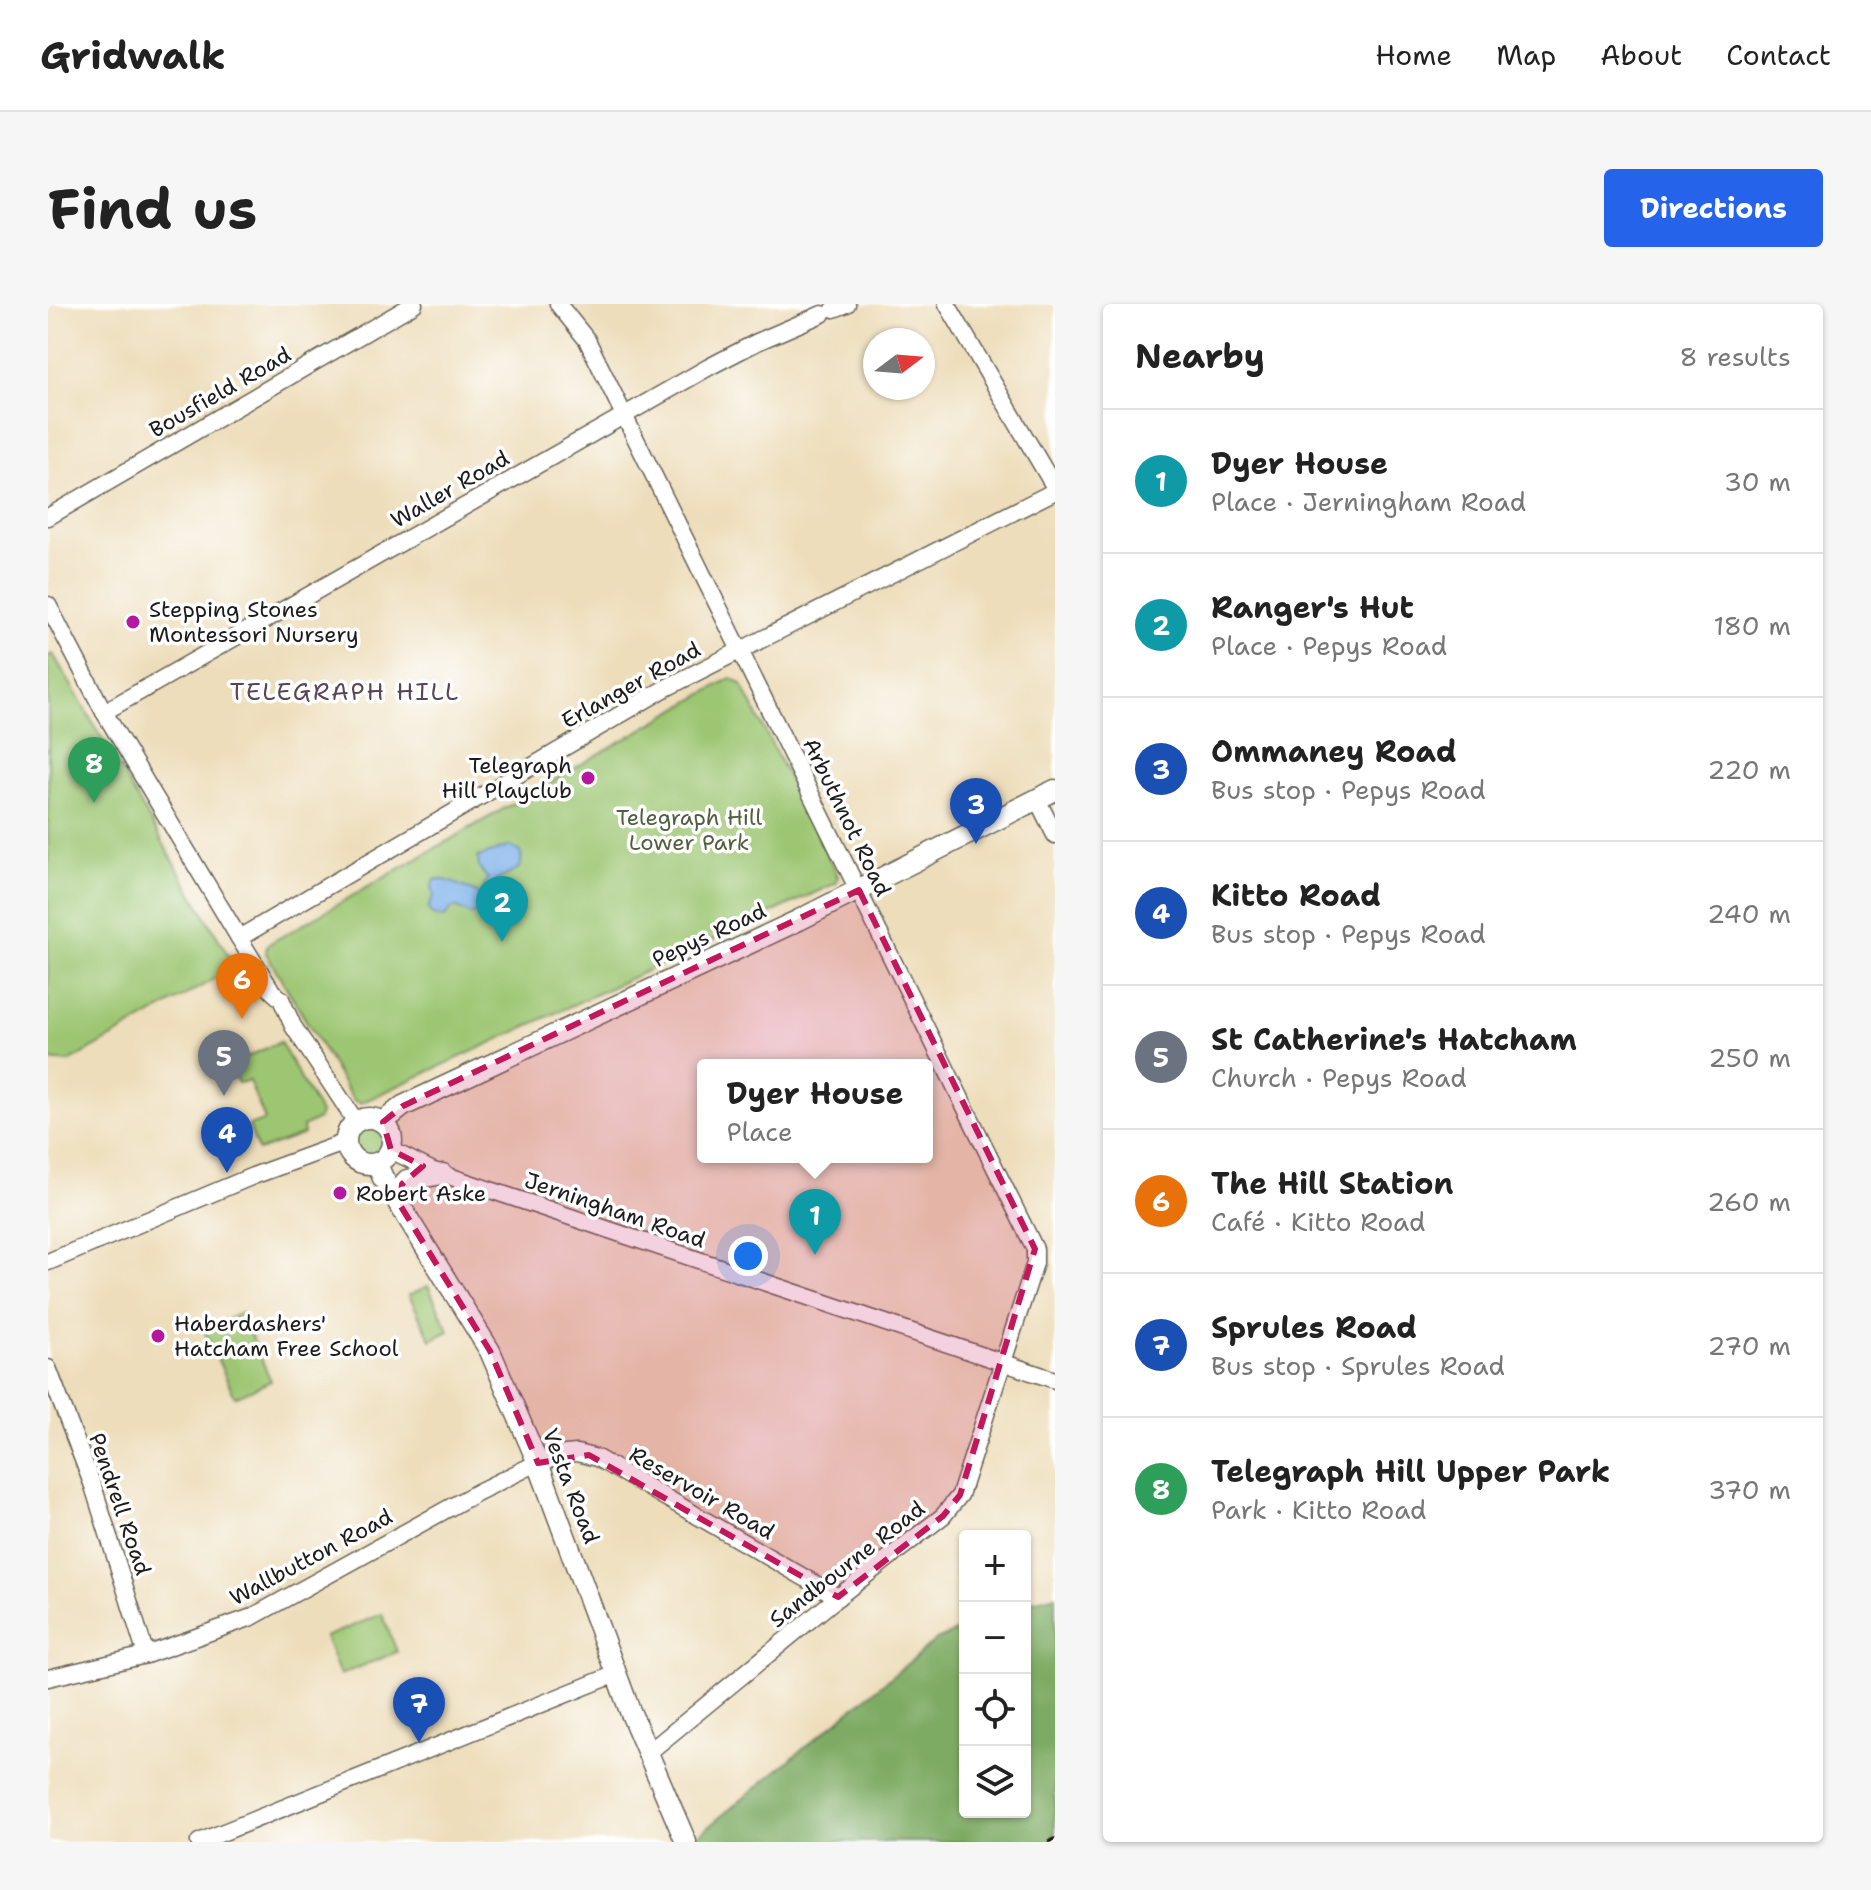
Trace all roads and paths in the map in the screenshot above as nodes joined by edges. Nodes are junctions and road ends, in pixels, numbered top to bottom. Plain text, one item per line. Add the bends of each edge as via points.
1 (414, 304) edge
2 (558, 304) edge
3 (947, 304) edge
4 (834, 309) edge
5 (624, 415) junction
6 (1055, 489) edge
7 (48, 517) edge
8 (48, 605) edge
9 (739, 650) junction
10 (104, 712) junction
11 (1046, 795) edge
12 (1055, 835) edge
13 (859, 890) junction
14 (239, 938) junction
15 (356, 1122) junction
16 (383, 1122) junction
17 (346, 1142) junction
18 (384, 1157) junction
19 (443, 1174) junction
20 (400, 1205) junction
21 (48, 1262) edge
22 (1004, 1363) junction
23 (48, 1368) edge
24 (1055, 1380) edge
25 (538, 1463) junction
26 (838, 1597) junction
27 (146, 1655) junction
28 (616, 1674) junction
29 (48, 1678) edge
30 (649, 1752) junction
31 (678, 1838) edge
32 (199, 1842) edge

1 - 7 street, Bousfield Road
2 - 5 street, Arbuthnot Road via 587,340
3 - 6 street
4 - 5 street, Waller Road via 757,342
5 - 9 street, Arbuthnot Road
5 - 10 street, Waller Road
6 - 9 street, Erlanger Road
8 - 10 street
9 - 13 street, Arbuthnot Road
9 - 14 street, Erlanger Road
10 - 14 street
11 - 12 street
11 - 13 street, Pepys Road
13 - 16 street, Pepys Road via 403,1106
13 - 22 street, Arbuthnot Road via 1035,1249
14 - 15 street
15 - 16 street
15 - 17 street via 346,1133
16 - 18 street via 389,1129
17 - 18 street via 361,1165
17 - 21 street
18 - 19 street, Jerningham Road
18 - 20 street, Vesta Road via 383,1178
19 - 20 street via 407,1180
19 - 22 street, Jerningham Road
20 - 25 street, Vesta Road via 490,1351
22 - 24 street, Jerningham Road
22 - 26 street, Sandbourne Road via 953,1505
23 - 27 street, Pendrell Road via 93,1486
25 - 26 street, Reservoir Road via 565,1454 589,1455
25 - 27 street, Wallbutton Road via 252,1617
25 - 28 street, Vesta Road
26 - 30 street, Sandbourne Road
27 - 29 street, Wallbutton Road
28 - 30 street, Vesta Road
28 - 32 street
30 - 31 street, Vesta Road

